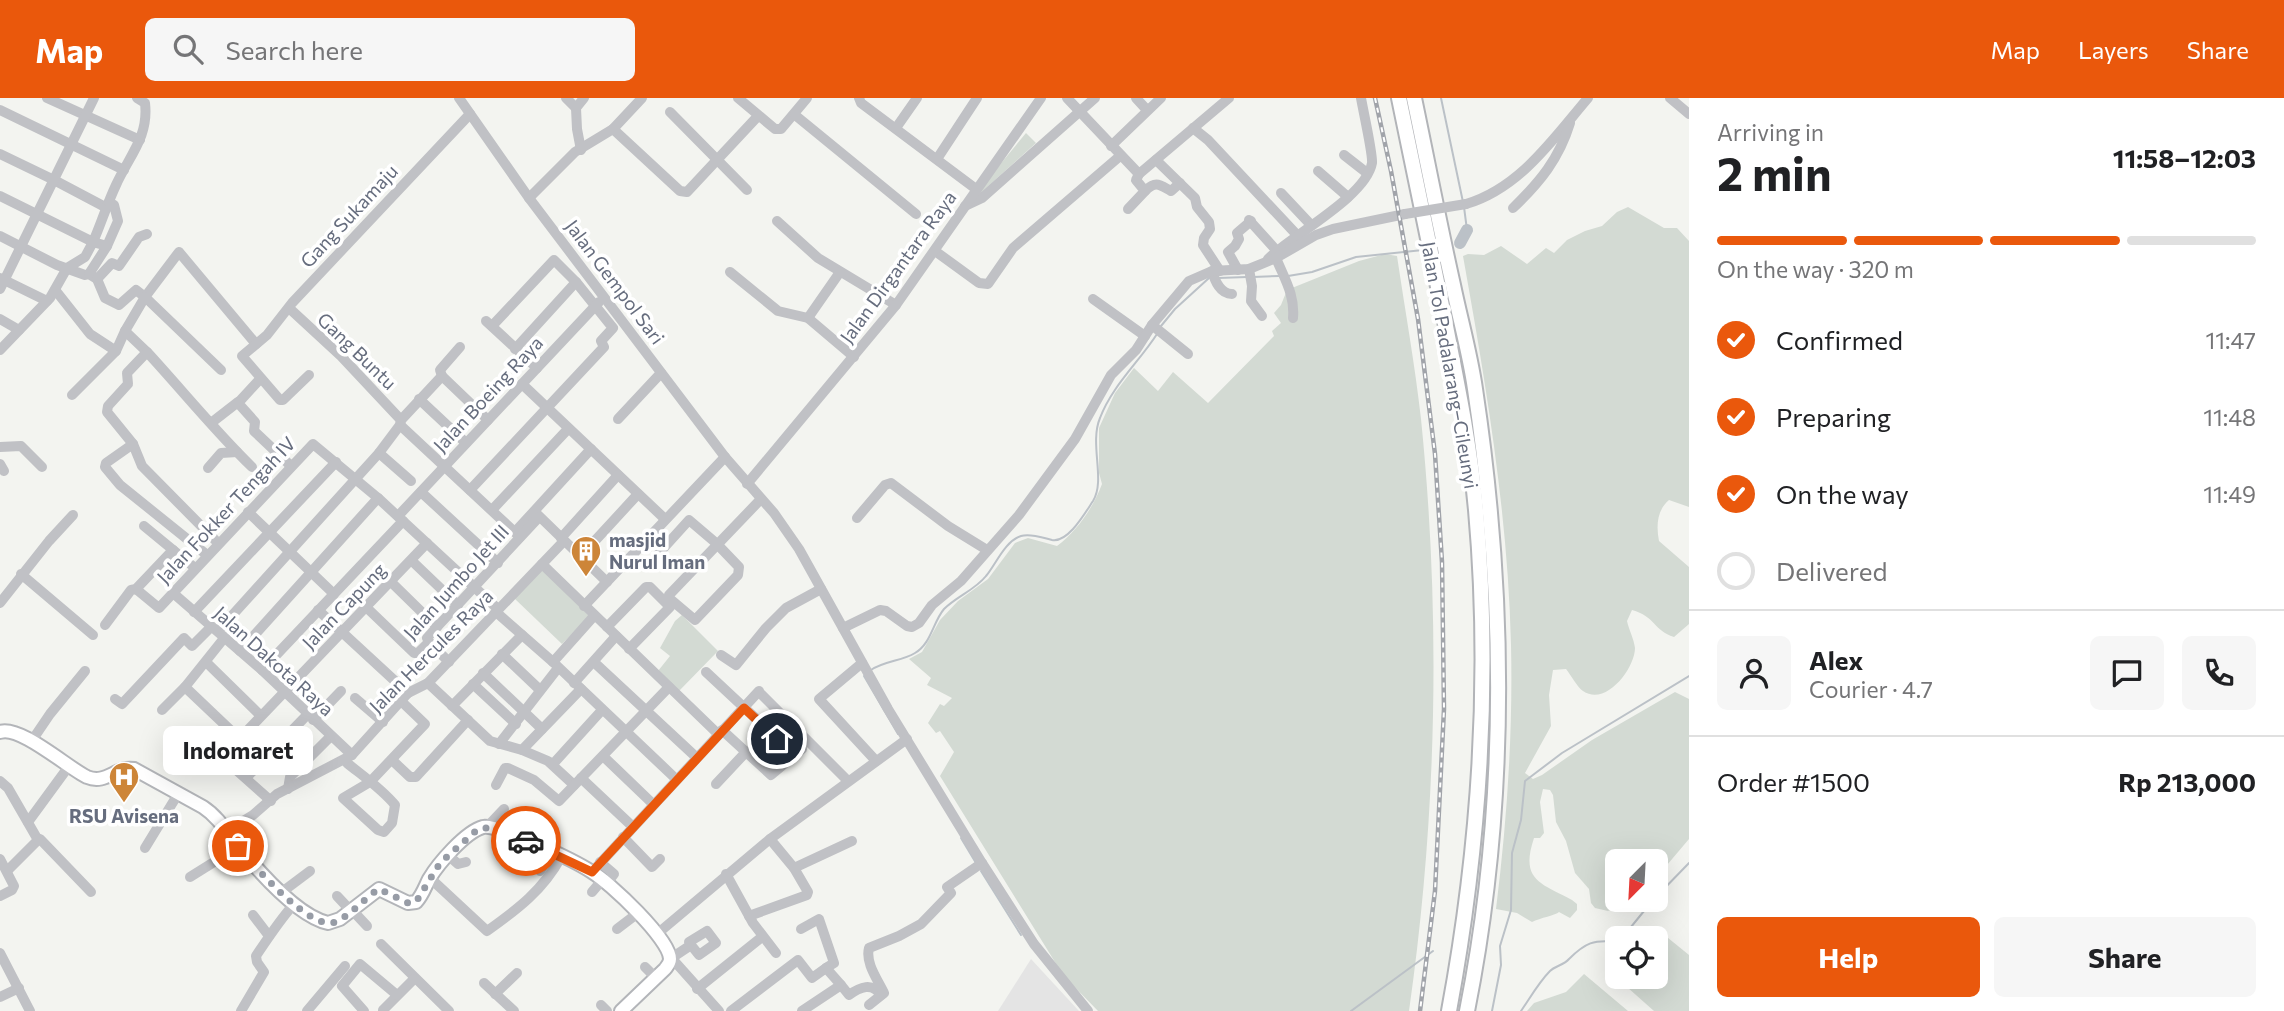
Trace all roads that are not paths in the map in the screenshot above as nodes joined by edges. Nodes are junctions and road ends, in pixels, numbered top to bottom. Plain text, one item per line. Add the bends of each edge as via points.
1 (47, 98) edge
2 (94, 98) edge
3 (459, 98) edge
4 (584, 98) edge
5 (642, 98) edge
6 (859, 98) edge
7 (917, 98) edge
8 (976, 98) edge
9 (1041, 98) edge
10 (1068, 98) edge
11 (1095, 98) edge
12 (1136, 98) edge
13 (1161, 98) edge
14 (1230, 98) edge
15 (1361, 98) edge
16 (1399, 98) edge
17 (1414, 98) edge
18 (1588, 98) edge
19 (1670, 98) edge
20 (805, 99) edge
21 (143, 100) edge
22 (744, 100) edge
23 (571, 101) edge
24 (0, 110) edge
25 (1147, 110) junction
26 (1080, 111) junction
27 (670, 113) dead end
28 (470, 114) junction
29 (795, 114) junction
30 (1689, 114) edge
31 (84, 116) junction
32 (758, 116) junction
33 (1571, 118) junction
34 (896, 128) junction
35 (1193, 128) junction
36 (613, 129) junction
37 (140, 140) junction
38 (70, 144) junction
39 (1111, 146) junction
40 (581, 150) junction
41 (0, 154) edge
42 (1344, 155) dead end
43 (1120, 156) junction
44 (718, 159) junction
45 (937, 159) junction
46 (1156, 160) junction
47 (124, 170) junction
48 (1318, 171) dead end
49 (1367, 173) junction
50 (1139, 174) junction
51 (54, 180) junction
52 (1180, 183) junction
53 (976, 189) junction
54 (747, 190) dead end
55 (1145, 191) junction
56 (1280, 193) dead end
57 (0, 196) edge
58 (1348, 197) junction
59 (530, 200) junction
60 (108, 205) junction
61 (964, 206) junction
62 (1513, 208) dead end
63 (1129, 209) dead end
64 (37, 214) junction
65 (915, 214) dead end
66 (777, 222) dead end
67 (1311, 225) junction
68 (147, 234) dead end
69 (1297, 235) junction
70 (0, 236) edge
71 (93, 243) junction
72 (107, 246) junction
73 (21, 247) junction
74 (935, 251) junction
75 (1276, 254) junction
76 (67, 268) junction
77 (730, 272) dead end
78 (840, 272) junction
79 (1247, 273) junction
80 (1215, 275) junction
81 (93, 277) junction
82 (2, 282) edge
83 (576, 282) junction
84 (56, 291) junction
85 (1232, 294) dead end
86 (145, 297) junction
87 (1093, 299) dead end
88 (47, 301) junction
89 (600, 301) junction
90 (896, 305) junction
91 (289, 308) junction
92 (1262, 316) dead end
93 (808, 318) junction
94 (1293, 318) dead end
95 (0, 320) edge
96 (1155, 327) junction
97 (19, 330) junction
98 (125, 331) junction
99 (1146, 335) junction
100 (256, 344) junction
101 (460, 346) dead end
102 (515, 349) junction
103 (0, 350) edge
104 (116, 351) junction
105 (147, 352) junction
106 (1188, 354) dead end
107 (854, 357) junction
108 (537, 368) junction
109 (220, 370) dead end
110 (661, 373) junction
111 (309, 375) dead end
112 (442, 376) junction
113 (260, 379) junction
114 (522, 384) junction
115 (72, 395) dead end
116 (419, 399) junction
117 (239, 402) junction
118 (547, 408) junction
119 (618, 419) dead end
120 (488, 420) junction
121 (401, 423) junction
122 (211, 424) junction
123 (568, 429) junction
124 (466, 443) junction
125 (133, 444) junction
126 (0, 447) edge
127 (593, 451) junction
128 (237, 452) junction
129 (379, 453) junction
130 (723, 455) junction
131 (335, 462) junction
132 (291, 466) junction
133 (445, 466) junction
134 (41, 467) dead end
135 (252, 467) dead end
136 (208, 468) dead end
137 (618, 475) junction
138 (356, 479) junction
139 (411, 481) dead end
140 (747, 484) junction
141 (470, 490) junction
142 (422, 491) junction
143 (638, 494) junction
144 (378, 498) junction
145 (761, 499) junction
146 (492, 510) junction
147 (248, 512) junction
148 (537, 515) junction
149 (73, 516) dead end
150 (663, 517) junction
151 (857, 517) dead end
152 (400, 519) junction
153 (144, 526) dead end
154 (270, 531) junction
155 (518, 535) junction
156 (562, 539) junction
157 (218, 543) junction
158 (427, 543) junction
159 (716, 543) junction
160 (173, 550) junction
161 (987, 551) junction
162 (291, 552) junction
163 (207, 555) junction
164 (580, 557) junction
165 (411, 561) junction
166 (499, 561) junction
167 (651, 562) dead end
168 (542, 564) junction
169 (195, 568) junction
170 (311, 572) junction
171 (21, 574) junction
172 (605, 581) junction
173 (391, 582) junction
174 (476, 586) junction
175 (136, 589) junction
176 (821, 589) junction
177 (173, 593) junction
178 (334, 594) junction
179 (0, 603) edge
180 (458, 605) junction
181 (584, 606) junction
182 (367, 608) junction
183 (318, 610) junction
184 (497, 611) junction
185 (194, 612) junction
186 (594, 616) junction
187 (104, 625) dead end
188 (437, 627) junction
189 (607, 628) junction
190 (843, 628) junction
191 (218, 632) junction
192 (342, 633) junction
193 (93, 635) dead end
194 (522, 635) junction
195 (616, 636) junction
196 (429, 642) junction
197 (629, 649) junction
198 (240, 651) junction
199 (502, 654) junction
200 (721, 655) dead end
201 (206, 662) junction
202 (449, 662) junction
203 (555, 665) junction
204 (863, 665) junction
205 (597, 666) dead end
206 (262, 670) junction
207 (85, 671) dead end
208 (706, 672) dead end
209 (484, 673) junction
210 (428, 683) junction
211 (473, 684) junction
212 (185, 686) junction
213 (578, 686) junction
214 (669, 687) junction
215 (539, 689) junction
216 (341, 691) dead end
217 (285, 692) junction
218 (405, 697) junction
219 (355, 698) dead end
220 (115, 699) dead end
221 (452, 706) junction
222 (744, 708) junction
223 (162, 710) dead end
224 (602, 710) junction
225 (646, 710) junction
226 (524, 712) junction
227 (260, 715) junction
228 (310, 717) junction
229 (468, 720) junction
230 (383, 722) junction
231 (516, 724) junction
232 (542, 729) junction
233 (0, 732) edge
234 (625, 732) junction
235 (720, 732) junction
236 (331, 736) junction
237 (239, 737) junction
238 (903, 741) junction
239 (31, 742) junction
240 (499, 744) junction
241 (523, 750) junction
242 (746, 752) junction
243 (603, 756) junction
244 (696, 757) junction
245 (348, 758) junction
246 (392, 760) junction
247 (263, 761) junction
248 (876, 761) junction
249 (553, 764) junction
250 (69, 766) junction
251 (246, 778) junction
252 (676, 779) junction
253 (0, 781) edge
254 (849, 781) junction
255 (370, 782) junction
256 (578, 782) junction
257 (716, 784) dead end
258 (496, 785) dead end
259 (288, 789) junction
260 (178, 794) junction
261 (271, 801) junction
262 (653, 804) junction
263 (504, 808) dead end
264 (517, 813) dead end
265 (28, 822) junction
266 (632, 826) junction
267 (487, 827) junction
268 (227, 831) junction
269 (505, 831) junction
270 (623, 837) junction
271 (523, 839) junction
272 (770, 839) junction
273 (38, 840) junction
274 (852, 841) dead end
275 (238, 846) junction
276 (145, 848) dead end
277 (512, 852) dead end
278 (557, 854) junction
279 (447, 855) junction
280 (0, 859) edge
281 (660, 859) dead end
282 (466, 862) dead end
283 (979, 865) junction
284 (596, 867) junction
285 (794, 868) junction
286 (7, 871) junction
287 (310, 871) dead end
288 (540, 871) dead end
289 (726, 874) junction
290 (190, 877) dead end
291 (430, 878) junction
292 (605, 881) junction
293 (91, 892) dead end
294 (282, 892) junction
295 (592, 892) dead end
296 (337, 896) dead end
297 (0, 897) edge
298 (294, 904) junction
299 (349, 909) junction
300 (638, 913) junction
301 (253, 915) dead end
302 (748, 916) junction
303 (366, 926) dead end
304 (617, 929) dead end
305 (801, 929) dead end
306 (657, 934) junction
307 (269, 936) junction
308 (762, 937) junction
309 (382, 944) dead end
310 (691, 945) dead end
311 (0, 953) edge
312 (775, 953) dead end
313 (670, 959) junction
314 (345, 966) dead end
315 (645, 967) dead end
316 (827, 968) junction
317 (517, 973) dead end
318 (656, 978) junction
319 (414, 979) junction
320 (484, 983) dead end
321 (841, 985) junction
322 (19, 988) junction
323 (697, 989) junction
324 (397, 995) junction
325 (495, 995) junction
326 (881, 995) junction
327 (0, 997) edge
328 (438, 1000) junction
329 (869, 1005) dead end
330 (311, 1007) edge
331 (386, 1007) edge
332 (30, 1011) edge
333 (241, 1011) edge
334 (324, 1011) edge
335 (364, 1011) edge
336 (399, 1011) edge
337 (429, 1011) edge
338 (449, 1011) edge
339 (514, 1011) edge
340 (621, 1011) edge
341 (719, 1011) edge
342 (731, 1011) edge
343 (802, 1011) edge
344 (1088, 1011) edge
345 (1450, 1011) edge
346 (1466, 1011) edge

1 - 31 street
2 - 31 street
3 - 28 street, Jalan Gempol Sari
4 - 23 street
5 - 36 street
6 - 34 street
7 - 34 street
8 - 45 street
9 - 53 street, Jalan Dirgantara Raya
10 - 26 street
11 - 26 street
12 - 25 street
13 - 25 street
14 - 35 street
15 - 49 street via 1372,163
16 - 345 highway, Jalan Tol Padalarang–Cileunyi via 1461,403 1476,508 1482,609 1480,786 1469,896
17 - 346 highway, Jalan Tol Padalarang–Cileunyi via 1475,386 1495,580 1499,678 1495,789 1485,893
18 - 33 street
19 - 30 street
20 - 29 street
21 - 37 street via 146,121
22 - 32 street
23 - 40 street
24 - 38 street
25 - 39 street
26 - 39 street
26 - 61 street via 982,198
27 - 44 street
28 - 59 street, Jalan Gempol Sari
28 - 91 street, Gang Sukamaju
29 - 32 street via 781,129
29 - 65 street
31 - 37 street
31 - 38 street
32 - 44 street
33 - 62 street via 1556,159
33 - 75 street, bridge via 1494,194 1466,204 1334,229
34 - 45 street
35 - 46 street
35 - 69 street
36 - 40 street
36 - 44 street via 683,193
37 - 47 street
38 - 47 street
38 - 51 street
39 - 43 street
40 - 59 street
41 - 51 street
42 - 49 street
43 - 50 street
43 - 74 street via 1013,248 988,284 979,283
44 - 54 street
45 - 53 street
46 - 50 street
46 - 52 street
47 - 60 street
48 - 58 street
49 - 58 street
50 - 55 street via 1136,180
51 - 60 street
51 - 64 street
52 - 55 street via 1171,191 1152,184
52 - 80 street via 1200,197 1197,208 1210,224 1204,238
53 - 61 street, Jalan Dirgantara Raya
55 - 63 street
56 - 67 street
57 - 64 street
58 - 67 street
59 - 89 street, Jalan Gempol Sari
60 - 71 street
60 - 72 street via 114,205 118,221
61 - 74 street, Jalan Dirgantara Raya
64 - 71 street
64 - 73 street
66 - 78 street
67 - 69 street
68 - 81 street via 139,237 119,266 112,263
69 - 75 street
70 - 73 street
71 - 72 street
71 - 76 street via 85,257
72 - 81 street
73 - 76 street
73 - 82 street
74 - 90 street, Jalan Dirgantara Raya
75 - 79 street
75 - 79 street via 1250,220 1228,252
75 - 94 street via 1293,298
76 - 81 street
76 - 84 street
77 - 93 street via 778,311
78 - 90 street
78 - 93 street
79 - 80 street
79 - 92 street via 1251,302
80 - 85 street via 1224,292
80 - 96 street via 1189,281
81 - 86 street via 110,302 120,304 137,290
82 - 88 street
83 - 89 street
83 - 102 street
83 - 102 street via 552,261 489,323
84 - 88 street
84 - 104 street via 90,334
86 - 98 street
86 - 100 street via 179,252
86 - 109 street
87 - 99 street
88 - 97 street
89 - 108 street, Jalan Boeing Raya
89 - 110 street, Jalan Gempol Sari
89 - 118 street via 613,327 601,341 604,347
90 - 107 street, Jalan Dirgantara Raya
91 - 100 street, Gang Sukamaju
91 - 121 street, Gang Buntu via 341,356
93 - 107 street
95 - 97 street
96 - 99 street
96 - 106 street
97 - 103 street
98 - 104 street
98 - 105 street
99 - 161 street via 1111,374 1075,439
100 - 113 street via 242,356
101 - 112 street via 440,370
102 - 108 street
104 - 115 street
105 - 122 street
105 - 125 street via 127,373 128,384 107,408
107 - 140 street, Jalan Dirgantara Raya
108 - 114 street, Jalan Boeing Raya
110 - 119 street
110 - 130 street, Jalan Gempol Sari
111 - 113 street via 281,400
112 - 116 street
112 - 120 street
113 - 117 street
114 - 118 street
114 - 120 street, Jalan Boeing Raya
116 - 121 street
116 - 124 street
117 - 122 street
117 - 132 street via 255,422 254,431
118 - 123 street
118 - 141 street
120 - 124 street, Jalan Boeing Raya
121 - 129 street
121 - 133 street, Gang Buntu
122 - 128 street
123 - 127 street
123 - 146 street
124 - 133 street, Jalan Boeing Raya
125 - 157 street via 142,466
125 - 163 street via 105,467 120,485
126 - 134 street via 21,446
127 - 137 street
127 - 148 street, Jalan Jumbo Jet III
128 - 135 street
128 - 136 street via 221,453
129 - 138 street
129 - 139 street
130 - 140 street, Jalan Gempol Sari
130 - 150 street
131 - 132 street, Jalan Fokker Tengah IV via 313,444
131 - 138 street, Jalan Fokker Tengah IV
131 - 154 street
132 - 147 street, Jalan Fokker Tengah IV
133 - 141 street, Gang Buntu
133 - 142 street, Jalan Boeing Raya
137 - 143 street
137 - 156 street, Jalan Hercules Raya
138 - 144 street, Jalan Fokker Tengah IV
138 - 162 street
140 - 145 street, Jalan Gempol Sari
141 - 146 street, Gang Buntu
142 - 152 street, Jalan Boeing Raya
142 - 166 street
143 - 150 street
143 - 164 street
144 - 152 street, Jalan Fokker Tengah IV
144 - 170 street
145 - 159 street
145 - 176 street, Jalan Gempol Sari via 784,526
146 - 155 street, Gang Buntu
147 - 154 street
147 - 157 street, Jalan Fokker Tengah IV
148 - 155 street, Jalan Jumbo Jet III
148 - 156 street
149 - 171 street
150 - 172 street
151 - 161 street via 891,483
152 - 158 street, Jalan Fokker Tengah IV
152 - 178 street, Jalan Boeing Raya
153 - 160 street
154 - 162 street
154 - 185 street
155 - 166 street, Jalan Jumbo Jet III
156 - 164 street
156 - 168 street, Jalan Hercules Raya
157 - 163 street, Jalan Fokker Tengah IV
158 - 165 street, Jalan Capung
158 - 174 street, Jalan Fokker Tengah IV
159 - 159 street via 739,570 693,620 668,598
159 - 167 street via 689,520
160 - 169 street
160 - 175 street
161 - 190 street via 917,625 908,627 880,610
162 - 170 street
162 - 191 street
163 - 169 street, Jalan Fokker Tengah IV
164 - 172 street
165 - 173 street, Jalan Capung
165 - 180 street
166 - 174 street, Jalan Jumbo Jet III
168 - 181 street
168 - 184 street, Jalan Hercules Raya
169 - 177 street, Jalan Fokker Tengah IV
170 - 178 street
170 - 198 street
171 - 179 street
171 - 193 street
172 - 181 street
173 - 182 street, Jalan Capung
173 - 188 street
174 - 180 street, Jalan Jumbo Jet III
174 - 184 street, Jalan Fokker Tengah IV
175 - 177 street, Jalan Fokker Tengah IV via 157,609
175 - 187 street
176 - 190 street, Jalan Gempol Sari
176 - 200 street via 786,608 736,665
177 - 185 street, Jalan Dakota Raya
178 - 183 street, Jalan Boeing Raya
180 - 188 street, Jalan Jumbo Jet III
181 - 186 street
182 - 192 street, Jalan Capung
182 - 196 street, Jalan Jumbo Jet III via 414,653
183 - 192 street
183 - 206 street, Jalan Boeing Raya
184 - 194 street, Jalan Fokker Tengah IV
184 - 202 street, Jalan Hercules Raya
185 - 191 street, Jalan Dakota Raya
186 - 189 street
186 - 203 street
188 - 196 street, Jalan Jumbo Jet III via 427,638
189 - 195 street
189 - 197 street via 646,586 669,605
190 - 204 street, Jalan Gempol Sari
191 - 198 street, Jalan Dakota Raya
191 - 201 street
191 - 220 street via 192,646 184,638 122,704
192 - 217 street, Jalan Capung
192 - 218 street
194 - 199 street
194 - 203 street, Jalan Fokker Tengah IV
195 - 197 street
195 - 213 street
196 - 202 street
197 - 214 street
198 - 206 street, Jalan Dakota Raya
199 - 209 street
199 - 215 street
201 - 212 street
201 - 227 street
202 - 210 street, Jalan Hercules Raya
203 - 213 street, Jalan Fokker Tengah IV
203 - 215 street
204 - 238 street, Jalan Gempol Sari
204 - 248 street via 820,699
205 - 225 street
206 - 217 street, Jalan Dakota Raya
207 - 239 street
208 - 222 street
209 - 211 street
209 - 226 street
210 - 218 street, Jalan Hercules Raya
210 - 221 street
211 - 221 street
211 - 231 street
212 - 223 street
212 - 237 street
213 - 224 street, Jalan Fokker Tengah IV
213 - 232 street
214 - 225 street
214 - 235 street
215 - 226 street
216 - 228 street
217 - 227 street, Jalan Capung
217 - 228 street, Jalan Dakota Raya
218 - 230 street, Jalan Hercules Raya
218 - 246 street via 425,724
219 - 230 street
221 - 229 street
222 - 235 street
222 - 242 street via 798,752 771,775
222 - 254 street via 760,693
224 - 234 street, Jalan Fokker Tengah IV
224 - 249 street
225 - 234 street
225 - 244 street
226 - 231 street
226 - 232 street
227 - 237 street, Jalan Capung
228 - 236 street, Jalan Dakota Raya
228 - 247 street
229 - 240 street
229 - 246 street via 416,777
230 - 245 street, Jalan Hercules Raya
231 - 240 street
232 - 241 street
233 - 239 main road via 9,731
234 - 243 street
234 - 252 street, Jalan Fokker Tengah IV
235 - 242 street
235 - 244 street
236 - 245 street, Jalan Dakota Raya
236 - 259 street via 290,777
237 - 247 street
237 - 251 street via 224,758
238 - 248 street
238 - 283 street, Jalan Gempol Sari
239 - 250 main road
240 - 241 street
241 - 249 street
242 - 257 street
243 - 256 street
243 - 262 street
244 - 252 street
245 - 255 street, Jalan Dakota Raya
245 - 259 street, Jalan Hercules Raya
246 - 255 street
247 - 251 street
248 - 254 street
249 - 256 street
250 - 260 main road via 97,780 134,769
250 - 265 street
251 - 261 street
252 - 262 street
253 - 265 street
254 - 272 street
255 - 255 street, Jalan Dakota Raya via 395,805 390,826 383,832 343,798
256 - 258 street via 559,801 534,780 508,768
256 - 266 street
259 - 261 street
260 - 268 main road via 208,810
260 - 276 street
261 - 268 street
262 - 266 street
263 - 267 street
264 - 269 street
265 - 273 street
266 - 270 street
267 - 269 main road
267 - 279 main road
268 - 275 main road
269 - 271 main road
270 - 281 street via 652,867
270 - 284 street
271 - 277 street
271 - 278 main road
272 - 285 street
272 - 289 street
273 - 286 street
273 - 293 street
274 - 285 street
275 - 290 street
275 - 294 main road
278 - 284 main road
278 - 288 street
278 - 291 street via 551,876 538,891 488,931
279 - 282 street via 457,864
279 - 291 main road
280 - 286 street
283 - 326 street via 947,887 951,892 921,924 869,948
283 - 344 street, Jalan Gempol Sari
284 - 292 main road
285 - 302 street via 807,895
286 - 297 street via 13,888
287 - 294 street
289 - 302 street
289 - 306 street
291 - 299 main road via 412,904 379,889
292 - 295 street
292 - 300 main road
294 - 298 main road
296 - 299 street
298 - 299 main road via 328,923
298 - 307 street
299 - 303 street
300 - 304 street
300 - 306 main road
301 - 307 street
302 - 308 street
305 - 316 street via 819,919 834,963
306 - 313 main road
307 - 333 street via 255,960 264,974
308 - 312 street
308 - 323 street
309 - 319 street
310 - 313 street
311 - 322 street
313 - 318 main road
313 - 323 street
314 - 330 street
315 - 318 street
316 - 321 street
316 - 342 street via 812,978 798,960
317 - 325 street
318 - 340 main road
319 - 324 street
319 - 328 street
320 - 325 street
321 - 326 street via 849,995 869,987
321 - 343 street
322 - 327 street
322 - 332 street
323 - 341 street
324 - 331 street
324 - 335 street via 360,964 342,986
325 - 339 street
326 - 329 street
328 - 337 street
328 - 338 street
330 - 334 street
331 - 336 street

